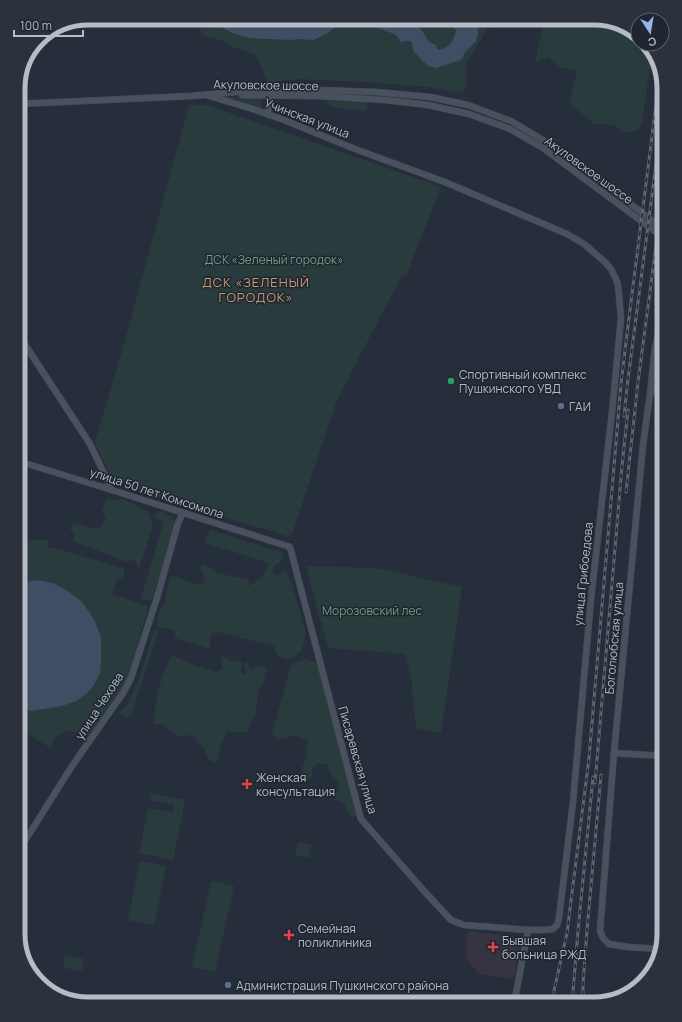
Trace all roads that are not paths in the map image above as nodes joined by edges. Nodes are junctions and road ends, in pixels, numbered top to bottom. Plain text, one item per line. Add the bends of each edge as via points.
1 (270, 93) junction
2 (206, 95) junction
3 (25, 104) edge
4 (269, 115) junction
5 (657, 225) edge
6 (551, 227) joint
7 (657, 233) edge
8 (657, 338) edge
9 (25, 345) edge
10 (655, 347) junction
11 (657, 360) edge
12 (657, 386) edge
13 (650, 394) junction
14 (25, 463) edge
15 (112, 490) junction
16 (183, 513) junction
17 (290, 547) joint
18 (614, 753) junction
19 (657, 756) edge
20 (25, 841) edge
21 (528, 930) junction
22 (655, 949) edge
23 (515, 997) edge

1 - 2 street, Акуловское шоссе
1 - 4 street
1 - 5 street, Акуловское шоссе via 318,90 376,92 468,105 511,121 553,146
1 - 7 street, Акуловское шоссе via 385,100 428,105 469,114 510,129 543,148
2 - 3 street, Учинская улица
2 - 4 street, Учинская улица
4 - 6 street, Учинская улица via 446,182
6 - 21 street, улица Грибоедова via 584,244 611,269 618,285 621,318 573,802 559,918 553,929
8 - 10 street, Боголюбская улица
9 - 15 street via 90,444
10 - 11 street
10 - 13 street, Боголюбская улица
12 - 13 street
13 - 18 street, Боголюбская улица
14 - 15 street, улица 50 лет Комсомола
15 - 16 street, улица 50 лет Комсомола
16 - 17 street, улица 50 лет Комсомола
16 - 20 street, улица Чехова via 131,678
17 - 21 street, Писаревская улица via 361,819 451,920 464,925
18 - 19 street
18 - 22 street, Боголюбская улица via 600,931 609,944
21 - 23 street

